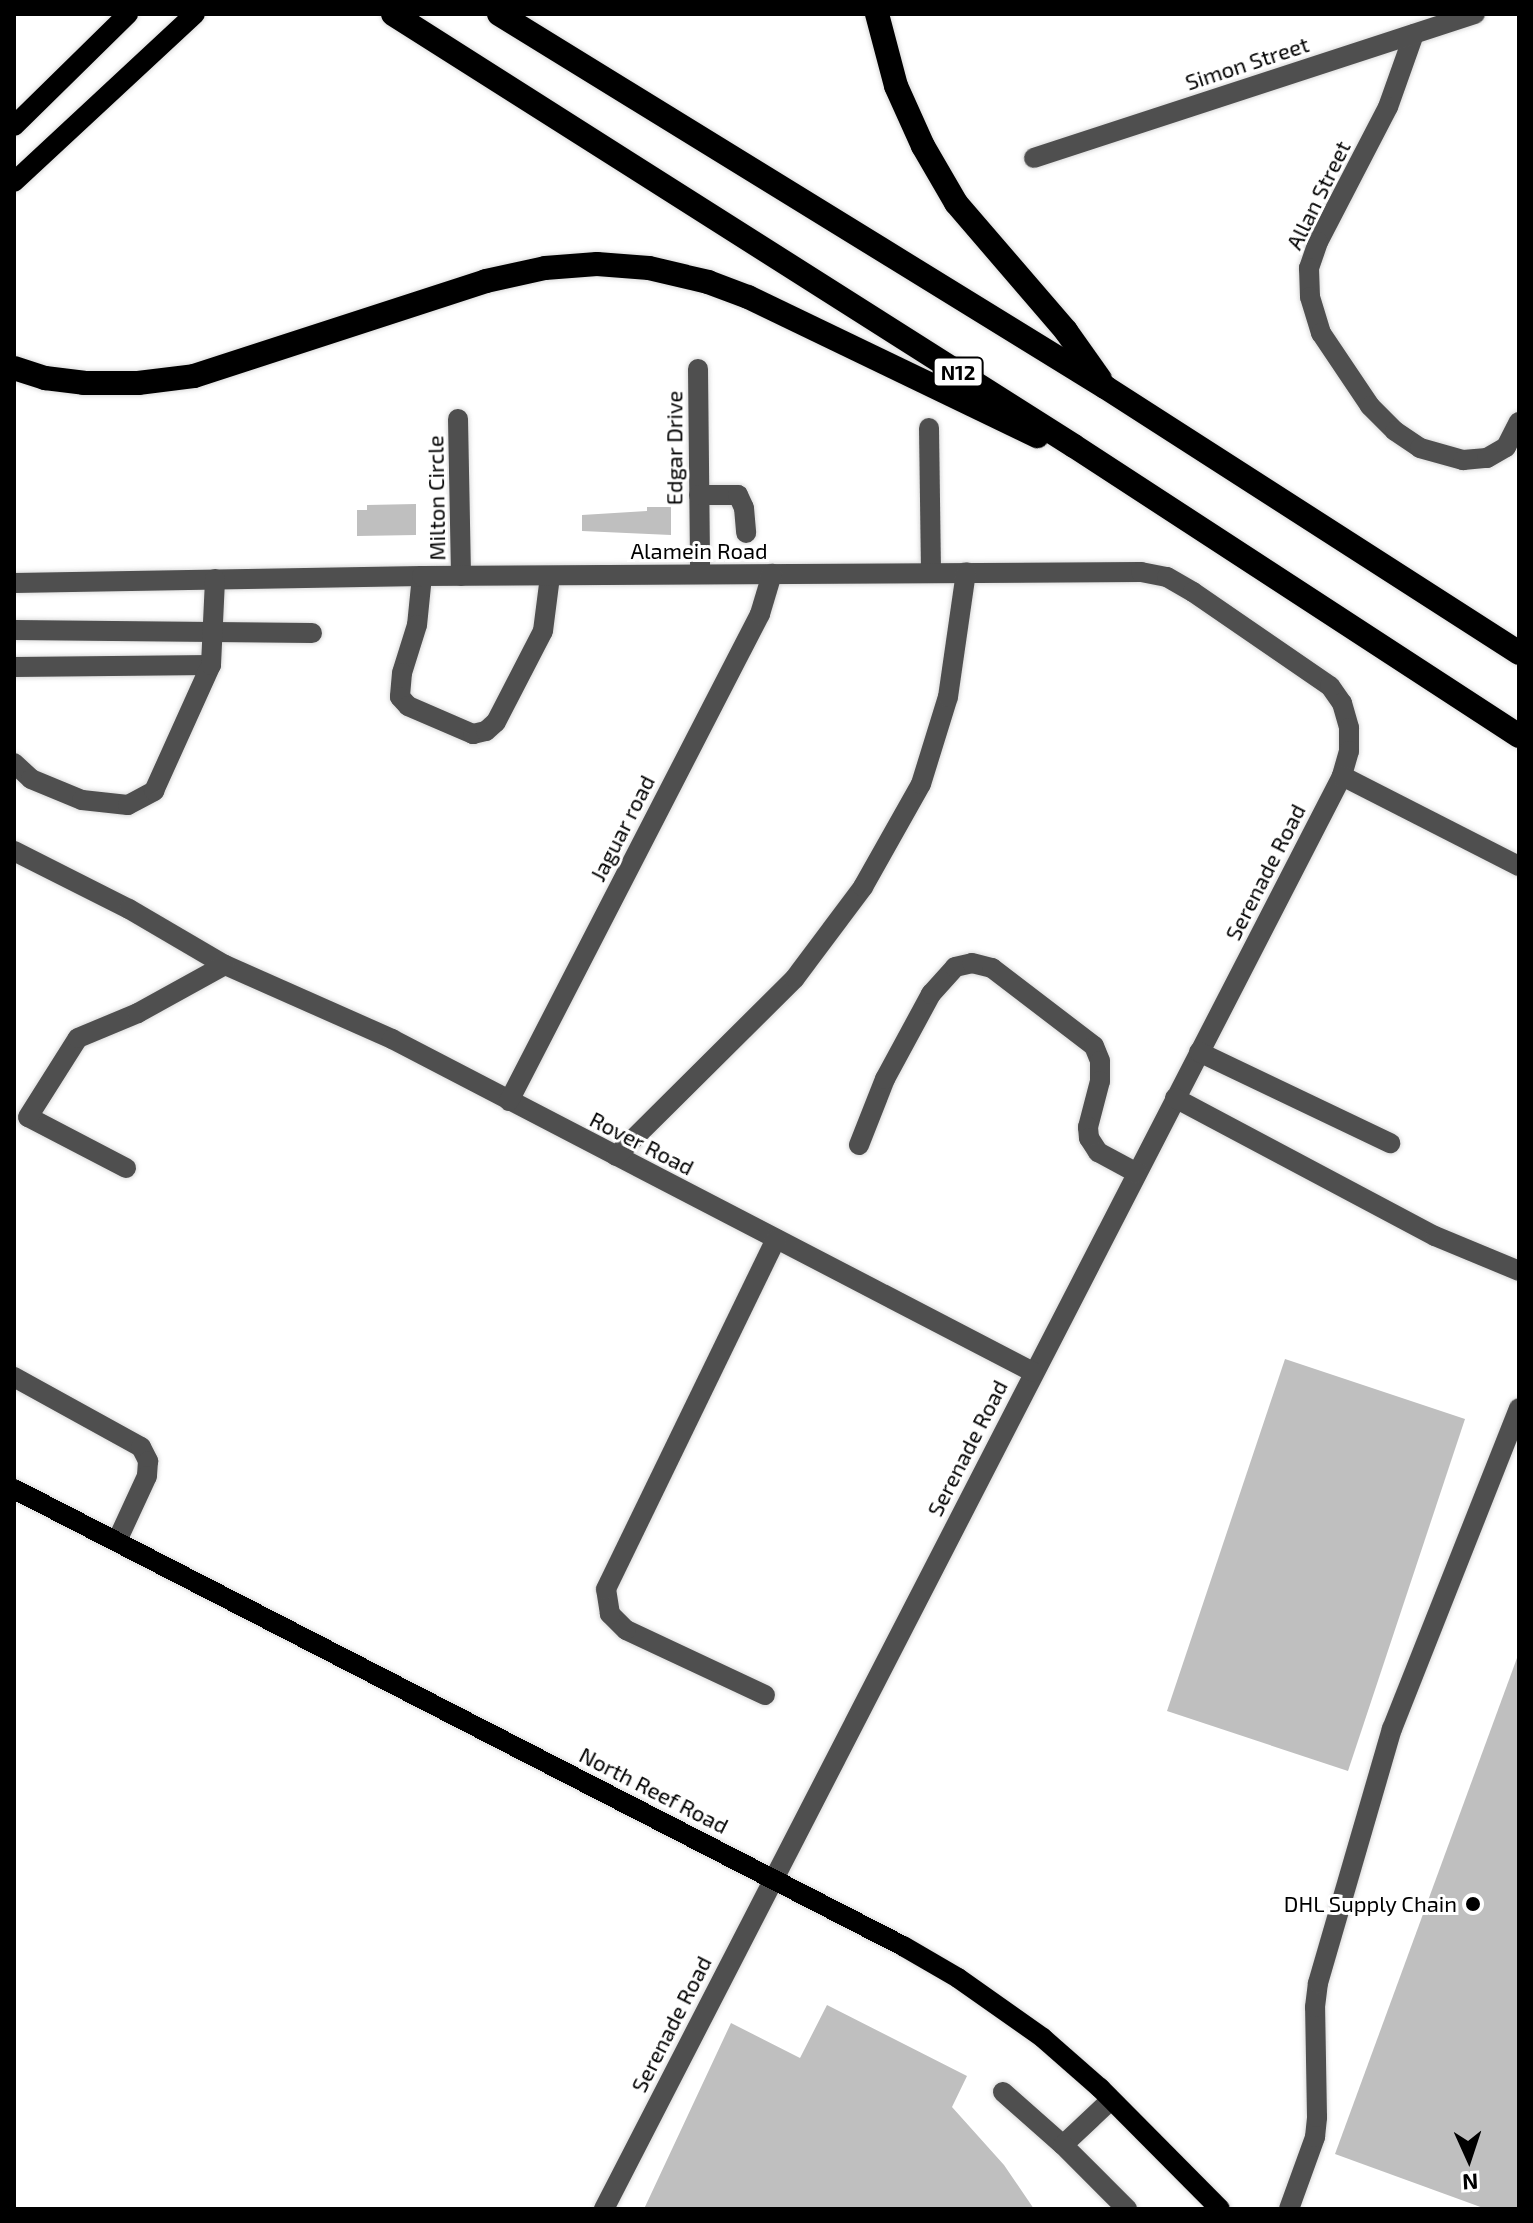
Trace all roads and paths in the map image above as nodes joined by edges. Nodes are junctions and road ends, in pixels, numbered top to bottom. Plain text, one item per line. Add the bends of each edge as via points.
1 (128, 14) edge
2 (393, 14) edge
3 (499, 14) edge
4 (877, 14) edge
5 (1475, 14) edge
6 (193, 16) edge
7 (1414, 34) junction
8 (14, 126) edge
9 (1034, 158) dead end
10 (14, 182) edge
11 (14, 368) edge
12 (698, 369) dead end
13 (1105, 387) junction
14 (458, 419) dead end
15 (1519, 422) edge
16 (929, 428) dead end
17 (1074, 446) junction
18 (699, 495) junction
19 (746, 533) dead end
20 (931, 572) junction
21 (966, 572) junction
22 (700, 574) junction
23 (772, 574) junction
24 (422, 576) junction
25 (461, 576) junction
26 (550, 576) junction
27 (215, 579) junction
28 (14, 583) edge
29 (14, 630) edge
30 (214, 630) junction
31 (312, 633) dead end
32 (1519, 653) edge
33 (211, 665) junction
34 (14, 667) edge
35 (1342, 703) joint
36 (1519, 736) edge
37 (14, 763) edge
38 (1342, 776) junction
39 (14, 851) edge
40 (1519, 866) edge
41 (225, 965) junction
42 (1199, 1052) junction
43 (1175, 1098) junction
44 (509, 1101) junction
45 (21, 1114) edge
46 (1390, 1143) dead end
47 (859, 1145) dead end
48 (616, 1156) junction
49 (126, 1168) dead end
50 (1137, 1173) junction
51 (776, 1239) junction
52 (1519, 1271) edge
53 (1033, 1372) junction
54 (14, 1377) edge
55 (1519, 1408) edge
56 (14, 1489) edge
57 (117, 1541) junction
58 (765, 1695) dead end
59 (772, 1877) junction
60 (1003, 2092) dead end
61 (1111, 2100) junction
62 (1063, 2145) junction
63 (604, 2209) edge
64 (1127, 2209) edge
65 (1220, 2209) edge
66 (1289, 2209) edge

1 - 8 main road
2 - 17 highway, N12
3 - 13 highway
4 - 13 highway via 896,86 956,203 1066,331
5 - 7 street, Simon Street
6 - 10 main road
7 - 9 street, Simon Street
7 - 15 street, Allan Street via 1388,107 1318,242 1309,268 1310,297 1321,333 1370,406 1420,448 1463,460 1487,458 1506,447
11 - 17 highway via 84,383 194,376 486,281 597,264 708,282 748,297 1020,430
12 - 18 street, Edgar Drive
13 - 32 highway
14 - 25 street, Milton Circle
16 - 20 street
17 - 36 highway, N12
18 - 19 street via 738,495
18 - 22 street, Edgar Drive
20 - 21 street, Alamein Road
20 - 23 street, Alamein Road
21 - 35 street, Alamein Road via 1097,570 1167,577 1330,686
21 - 48 street via 948,697 921,784 863,887 795,978
22 - 23 street, Alamein Road
22 - 26 street, Alamein Road
23 - 44 street, Jaguar road via 760,614
24 - 25 street, Alamein Road
24 - 26 street via 400,697 408,706 473,734 496,722 543,631
24 - 27 street, Alamein Road
25 - 26 street, Alamein Road
27 - 28 street, Alamein Road
27 - 30 street
29 - 30 street
30 - 31 street
30 - 33 street
33 - 34 street
33 - 37 street via 154,791 128,805 82,800 31,779
35 - 38 street, Serenade Road via 1349,751
38 - 40 street
38 - 42 street, Serenade Road
39 - 41 street, Rover Road
41 - 44 street, Rover Road via 392,1039
41 - 45 street via 138,1013 78,1038
42 - 43 street, Serenade Road
42 - 46 street
43 - 50 street, Serenade Road
43 - 52 street via 1435,1236
44 - 48 street, Rover Road
45 - 49 street
47 - 50 street via 885,1079 931,994 955,967 972,963 992,968 1094,1046 1100,1081 1089,1138 1098,1152
48 - 51 street, Rover Road
50 - 53 street, Serenade Road
51 - 53 street, Rover Road
51 - 58 street via 606,1589 610,1614 626,1630
53 - 59 street, Serenade Road
54 - 57 street via 141,1447 148,1461 147,1476
55 - 66 street via 1392,1729 1327,1953 1315,2007 1315,2137
56 - 57 main road, North Reef Road
57 - 59 main road, North Reef Road
59 - 61 main road, North Reef Road via 958,1978 1043,2038
59 - 63 street, Serenade Road
60 - 62 street
61 - 62 street
61 - 65 main road, North Reef Road
62 - 64 street

